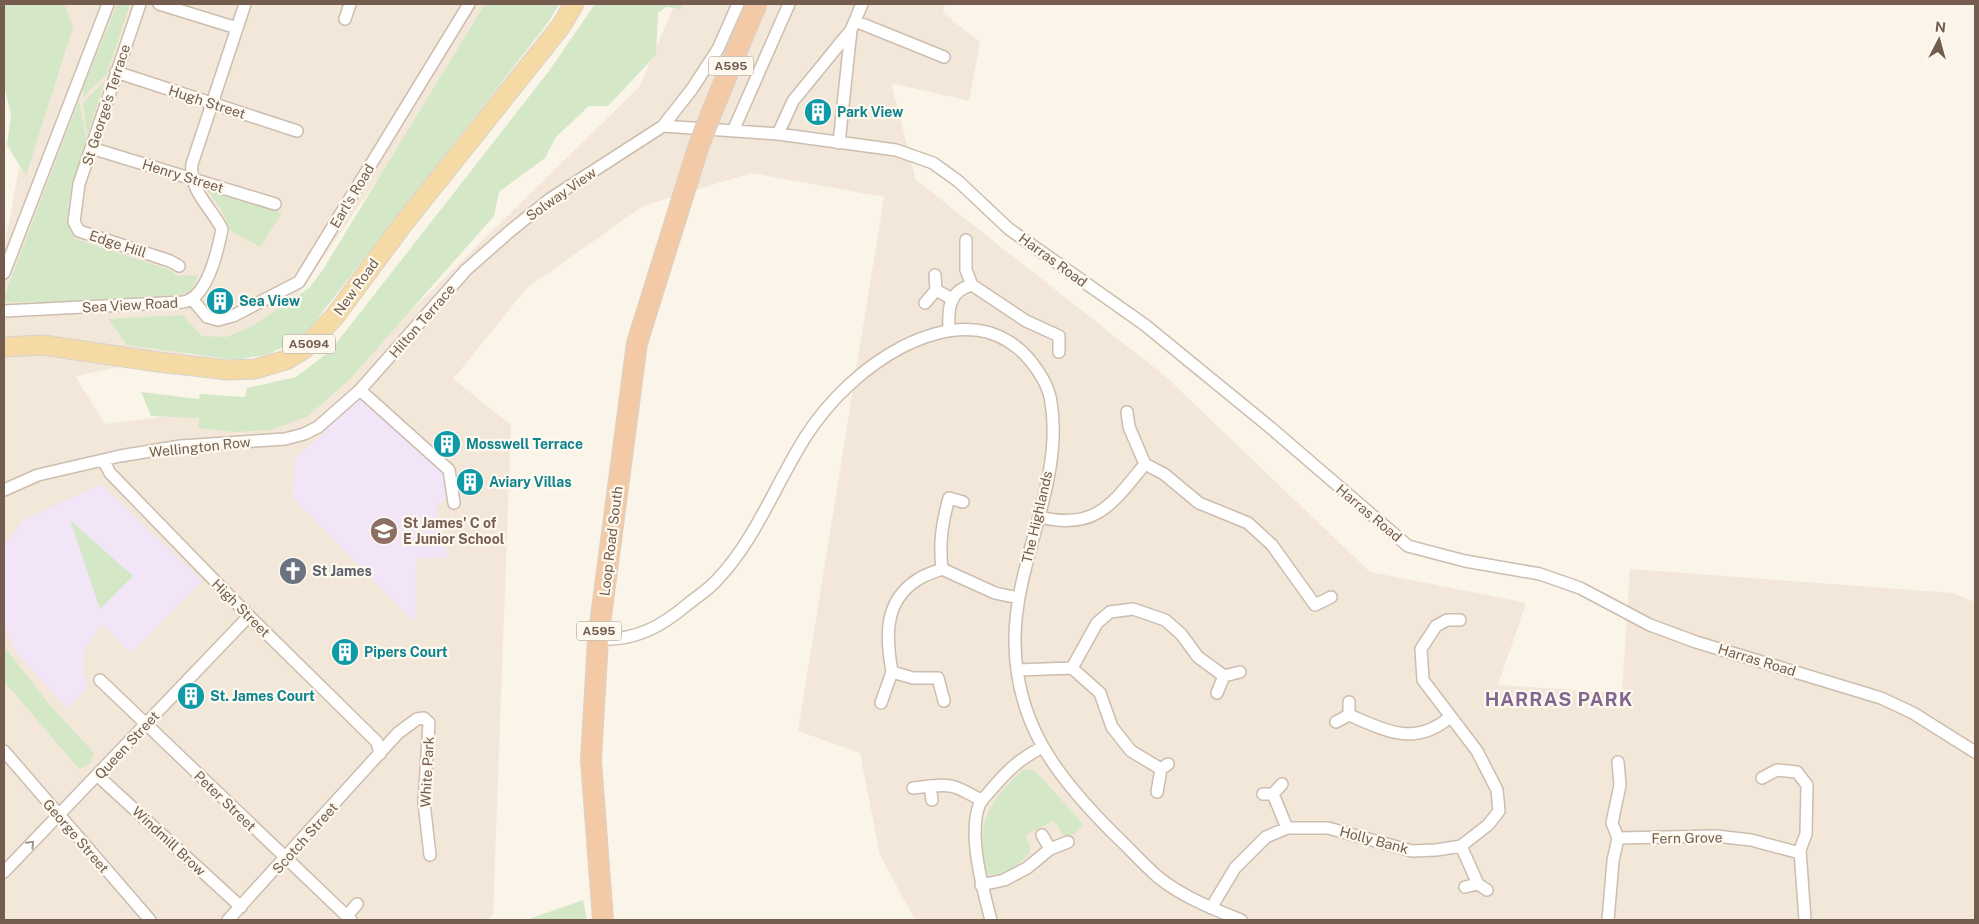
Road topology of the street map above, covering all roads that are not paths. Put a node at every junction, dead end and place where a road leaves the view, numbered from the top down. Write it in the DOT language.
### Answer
graph roads {
  1 [pos="108,4"];
  2 [pos="140,4"];
  3 [pos="159,4"];
  4 [pos="245,4"];
  5 [pos="350,4"];
  6 [pos="469,4"];
  7 [pos="574,4"];
  8 [pos="789,4"];
  9 [pos="862,4"];
  10 [pos="751,7"];
  11 [pos="345,19"];
  12 [pos="853,25"];
  13 [pos="730,26"];
  14 [pos="236,28"];
  15 [pos="944,57"];
  16 [pos="116,72"];
  17 [pos="212,104"];
  18 [pos="663,126"];
  19 [pos="297,131"];
  20 [pos="733,131"];
  21 [pos="778,134"];
  22 [pos="839,143"];
  23 [pos="91,148"];
  24 [pos="192,179"];
  25 [pos="275,204"];
  26 [pos="75,207"];
  27 [pos="966,240"];
  28 [pos="180,266"];
  29 [pos="466,270"];
  30 [pos="4,273"];
  31 [pos="935,275"];
  32 [pos="972,285"];
  33 [pos="936,290"];
  34 [pos="952,299"];
  35 [pos="193,300"];
  36 [pos="925,303"];
  37 [pos="4,311"];
  38 [pos="950,331"];
  39 [pos="4,347"];
  40 [pos="1059,352"];
  41 [pos="378,371"];
  42 [pos="360,390"];
  43 [pos="1127,412"];
  44 [pos="103,460"];
  45 [pos="1145,464"];
  46 [pos="4,490"];
  47 [pos="963,502"];
  48 [pos="454,503"];
  49 [pos="1040,517"];
  50 [pos="942,569"];
  51 [pos="1331,597"];
  52 [pos="1018,598"];
  53 [pos="249,616"];
  54 [pos="1460,620"];
  55 [pos="598,639"];
  56 [pos="944,668"];
  57 [pos="1072,668"];
  58 [pos="1018,670"];
  59 [pos="892,672"];
  60 [pos="1240,672"];
  61 [pos="1224,676"];
  62 [pos="938,678"];
  63 [pos="100,680"];
  64 [pos="1217,693"];
  65 [pos="944,701"];
  66 [pos="881,702"];
  67 [pos="1349,702"];
  68 [pos="1349,715"];
  69 [pos="1450,717"];
  70 [pos="1336,722"];
  71 [pos="145,725"];
  72 [pos="1042,747"];
  73 [pos="4,751"];
  74 [pos="1975,752"];
  75 [pos="380,754"];
  76 [pos="1619,762"];
  77 [pos="98,776"];
  78 [pos="1762,778"];
  79 [pos="1282,784"];
  80 [pos="930,786"];
  81 [pos="913,788"];
  82 [pos="1158,792"];
  83 [pos="932,800"];
  84 [pos="982,801"];
  85 [pos="58,816"];
  86 [pos="1288,828"];
  87 [pos="1042,835"];
  88 [pos="1618,838"];
  89 [pos="1068,842"];
  90 [pos="1461,846"];
  91 [pos="1050,849"];
  92 [pos="1800,853"];
  93 [pos="430,855"];
  94 [pos="286,859"];
  95 [pos="4,872"];
  96 [pos="981,885"];
  97 [pos="1465,887"];
  98 [pos="356,904"];
  99 [pos="241,907"];
  100 [pos="1211,908"];
  101 [pos="349,918"];
  102 [pos="150,920"];
  103 [pos="228,920"];
  104 [pos="603,920"];
  105 [pos="992,920"];
  106 [pos="1241,920"];
  107 [pos="1608,920"];
  108 [pos="1805,920"];
  1 -- 30 [label="street"];
  2 -- 16 [label="street, St George's Terrace"];
  3 -- 14 [label="street"];
  4 -- 14 [label="street"];
  5 -- 11 [label="street"];
  6 -- 35 [label="street, Earl's Road"];
  7 -- 39 [label="main road, New Road / A5094"];
  8 -- 20 [label="street"];
  9 -- 12 [label="street"];
  10 -- 13 [label="street, Solway View"];
  10 -- 13 [label="street"];
  10 -- 55 [label="highway, Loop Road South / A595, bridge"];
  12 -- 15 [label="street"];
  12 -- 21 [label="street"];
  12 -- 22 [label="street"];
  13 -- 18 [label="street, Solway View"];
  14 -- 17 [label="street"];
  16 -- 17 [label="street, Hugh Street"];
  16 -- 23 [label="street, St George's Terrace"];
  17 -- 19 [label="street, Hugh Street"];
  17 -- 24 [label="street"];
  18 -- 20 [label="street"];
  18 -- 29 [label="street, Solway View"];
  20 -- 21 [label="street"];
  21 -- 22 [label="street"];
  22 -- 74 [label="street, Harras Road"];
  23 -- 24 [label="street, Henry Street"];
  23 -- 26 [label="street, St George's Terrace"];
  24 -- 25 [label="street, Henry Street"];
  24 -- 35 [label="street, Sea View Road"];
  26 -- 28 [label="street, Edge Hill"];
  27 -- 32 [label="street"];
  29 -- 41 [label="street, Hilton Terrace"];
  31 -- 33 [label="street"];
  32 -- 34 [label="street"];
  32 -- 40 [label="street"];
  33 -- 34 [label="street"];
  33 -- 36 [label="street"];
  34 -- 38 [label="street"];
  35 -- 37 [label="street, Sea View Road"];
  38 -- 49 [label="street, The Highlands"];
  38 -- 55 [label="street, The Highlands"];
  41 -- 42 [label="street, Wellington Row"];
  42 -- 44 [label="street, Wellington Row"];
  42 -- 48 [label="street"];
  43 -- 45 [label="street"];
  44 -- 46 [label="street, Wellington Row"];
  44 -- 53 [label="street, High Street"];
  45 -- 49 [label="street"];
  45 -- 51 [label="street"];
  47 -- 50 [label="street"];
  49 -- 52 [label="street, The Highlands"];
  50 -- 52 [label="street"];
  50 -- 59 [label="street"];
  52 -- 58 [label="street, The Highlands"];
  53 -- 71 [label="street, Queen Street"];
  53 -- 75 [label="street, High Street"];
  54 -- 69 [label="street"];
  55 -- 104 [label="highway, Loop Road South / A595"];
  56 -- 62 [label="street"];
  57 -- 58 [label="street"];
  57 -- 61 [label="street"];
  57 -- 82 [label="street"];
  58 -- 72 [label="street, The Highlands"];
  59 -- 62 [label="street"];
  59 -- 66 [label="street"];
  60 -- 61 [label="street"];
  61 -- 64 [label="street"];
  62 -- 65 [label="street"];
  63 -- 71 [label="street, Peter Street"];
  67 -- 68 [label="street"];
  68 -- 69 [label="street"];
  68 -- 70 [label="street"];
  69 -- 90 [label="street"];
  71 -- 77 [label="street, Queen Street"];
  71 -- 94 [label="street, Peter Street"];
  72 -- 84 [label="street"];
  72 -- 100 [label="street, The Highlands"];
  73 -- 85 [label="street, George Street"];
  75 -- 93 [label="street, White Park"];
  75 -- 94 [label="street, Scotch Street"];
  76 -- 88 [label="street"];
  77 -- 85 [label="street, Queen Street"];
  77 -- 99 [label="street, Windmill Brow"];
  78 -- 92 [label="street"];
  79 -- 86 [label="street"];
  80 -- 81 [label="street"];
  80 -- 83 [label="street"];
  80 -- 84 [label="street"];
  84 -- 96 [label="street"];
  95 -- 85 [label="street, Queen Street, one-way"];
  85 -- 102 [label="street, George Street"];
  86 -- 90 [label="street, Holly Bank"];
  86 -- 100 [label="street, Holly Bank"];
  87 -- 91 [label="street"];
  88 -- 92 [label="street, Fern Grove"];
  88 -- 107 [label="street"];
  89 -- 91 [label="street"];
  90 -- 97 [label="street"];
  91 -- 96 [label="street"];
  92 -- 108 [label="street"];
  94 -- 99 [label="street, Scotch Street"];
  94 -- 101 [label="street, Peter Street"];
  96 -- 105 [label="street"];
  98 -- 101 [label="street"];
  99 -- 103 [label="street, Scotch Street"];
  100 -- 106 [label="street, The Highlands"];
}
